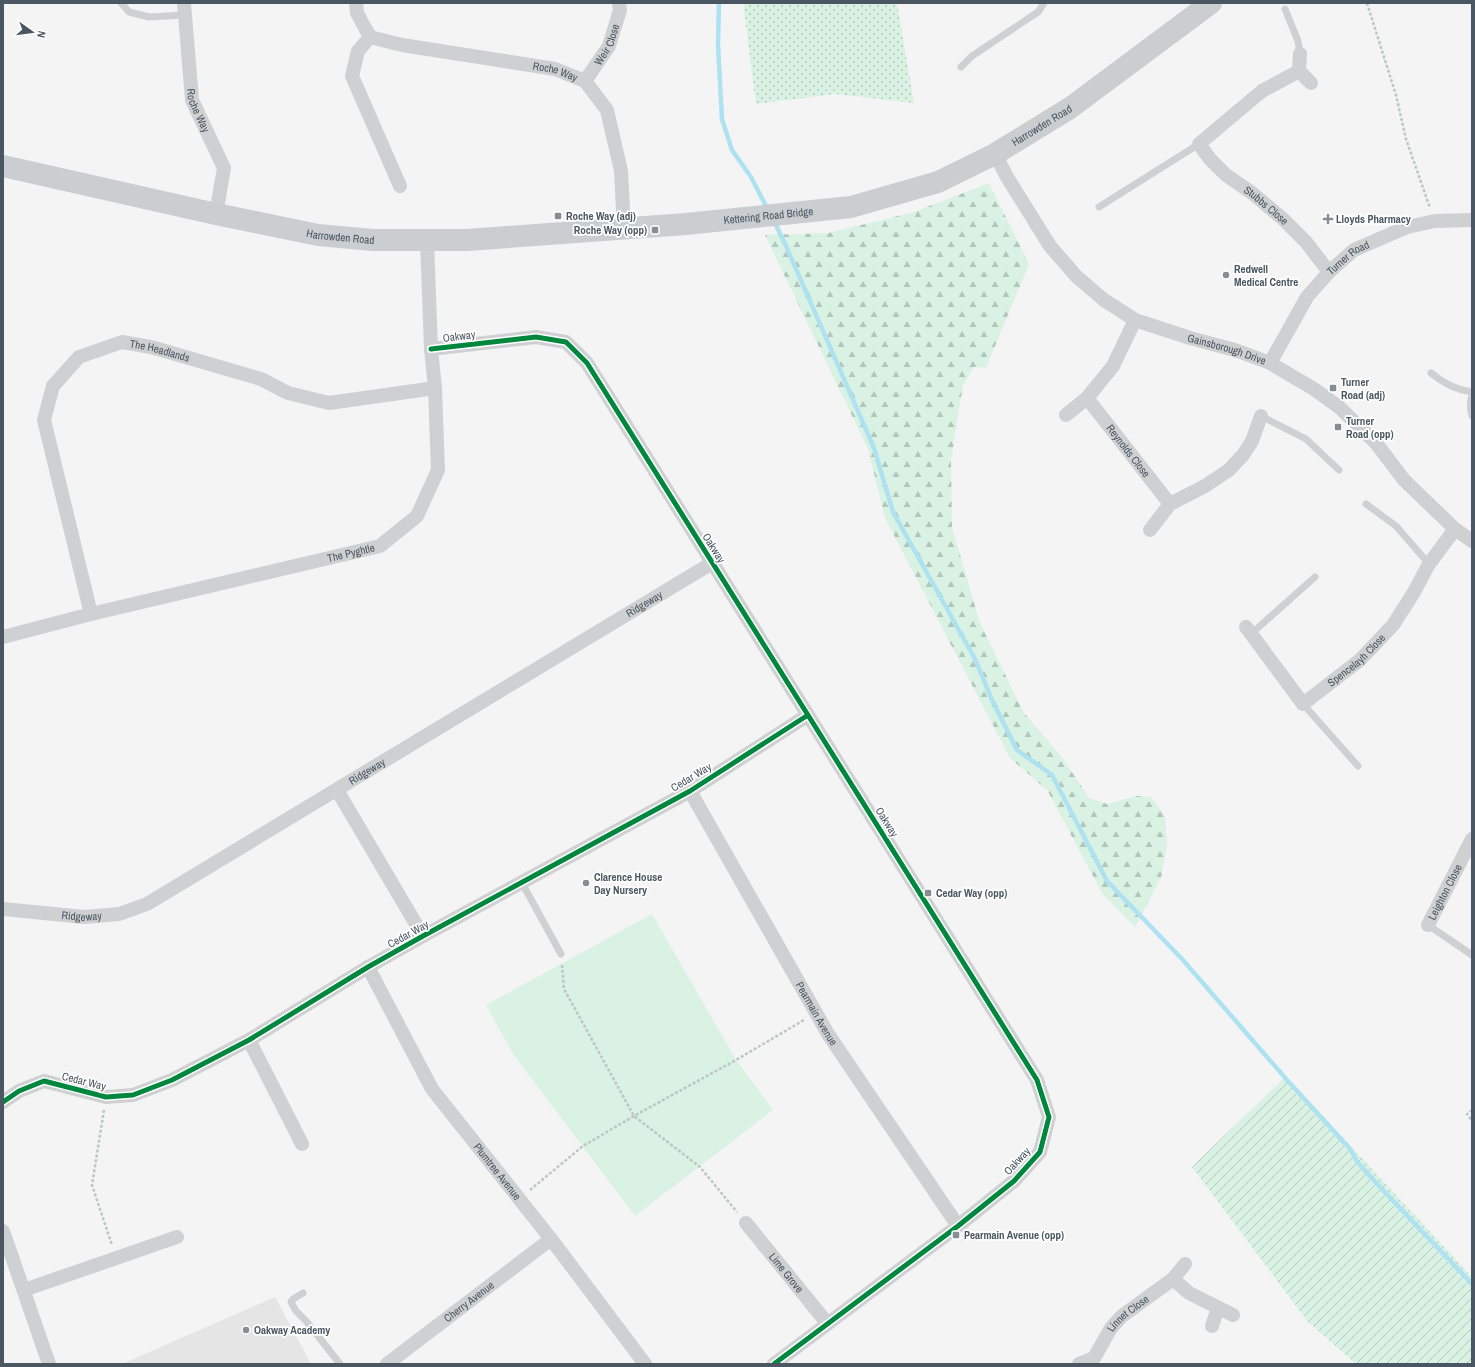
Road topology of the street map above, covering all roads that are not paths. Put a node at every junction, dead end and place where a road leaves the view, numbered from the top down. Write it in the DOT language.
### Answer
graph roads {
  1 [pos="121,3"];
  2 [pos="356,3"];
  3 [pos="620,3"];
  4 [pos="1044,3"];
  5 [pos="1211,3"];
  6 [pos="185,9"];
  7 [pos="1285,10"];
  8 [pos="370,37"];
  9 [pos="1300,54"];
  10 [pos="961,67"];
  11 [pos="1299,71"];
  12 [pos="585,82"];
  13 [pos="1311,83"];
  14 [pos="1199,144"];
  15 [pos="995,154"];
  16 [pos="3,166"];
  17 [pos="400,186"];
  18 [pos="851,207"];
  19 [pos="1099,207"];
  20 [pos="216,214"];
  21 [pos="1472,220"];
  22 [pos="686,224"];
  23 [pos="624,229"];
  24 [pos="427,241"];
  25 [pos="1329,272"];
  26 [pos="1135,320"];
  27 [pos="431,349"];
  28 [pos="1270,363"];
  29 [pos="1431,373"];
  30 [pos="435,388"];
  31 [pos="1472,392"];
  32 [pos="1472,396"];
  33 [pos="1087,398"];
  34 [pos="1066,415"];
  35 [pos="1261,416"];
  36 [pos="1472,416"];
  37 [pos="1339,470"];
  38 [pos="1170,504"];
  39 [pos="1366,504"];
  40 [pos="1455,529"];
  41 [pos="1150,530"];
  42 [pos="1472,541"];
  43 [pos="712,564"];
  44 [pos="1429,564"];
  45 [pos="1315,577"];
  46 [pos="91,614"];
  47 [pos="1249,630"];
  48 [pos="3,637"];
  49 [pos="1303,704"];
  50 [pos="808,715"];
  51 [pos="1358,766"];
  52 [pos="337,790"];
  53 [pos="690,791"];
  54 [pos="1472,839"];
  55 [pos="522,883"];
  56 [pos="3,909"];
  57 [pos="1428,925"];
  58 [pos="423,936"];
  59 [pos="562,954"];
  60 [pos="1472,955"];
  61 [pos="368,967"];
  62 [pos="249,1040"];
  63 [pos="3,1102"];
  64 [pos="302,1144"];
  65 [pos="746,1223"];
  66 [pos="958,1226"];
  67 [pos="3,1231"];
  68 [pos="177,1237"];
  69 [pos="551,1238"];
  70 [pos="1185,1264"];
  71 [pos="1173,1279"];
  72 [pos="24,1290"];
  73 [pos="303,1293"];
  74 [pos="1218,1308"];
  75 [pos="1233,1315"];
  76 [pos="827,1323"];
  77 [pos="1212,1326"];
  78 [pos="1097,1361"];
  79 [pos="49,1364"];
  80 [pos="340,1364"];
  81 [pos="387,1364"];
  82 [pos="645,1364"];
  83 [pos="774,1364"];
  84 [pos="1078,1364"];
  1 -- 6 [label="lane"];
  2 -- 8 [label="street"];
  3 -- 12 [label="street, Weir Close"];
  4 -- 10 [label="lane"];
  5 -- 15 [label="main road, Harrowden Road"];
  6 -- 20 [label="street, Roche Way"];
  7 -- 9 [label="lane"];
  8 -- 12 [label="street, Roche Way"];
  8 -- 17 [label="street"];
  9 -- 11 [label="street"];
  11 -- 13 [label="street"];
  11 -- 14 [label="street"];
  12 -- 23 [label="street, Roche Way"];
  14 -- 19 [label="lane"];
  14 -- 25 [label="street, Stubbs Close"];
  15 -- 18 [label="main road, Harrowden Road"];
  15 -- 26 [label="street, Gainsborough Drive"];
  16 -- 20 [label="main road, Harrowden Road"];
  18 -- 22 [label="main road, Kettering Road Bridge"];
  20 -- 24 [label="main road, Harrowden Road"];
  21 -- 25 [label="street, Turner Road"];
  22 -- 23 [label="main road, Harrowden Road"];
  23 -- 24 [label="main road, Harrowden Road"];
  24 -- 27 [label="street, The Pyghtle"];
  25 -- 28 [label="street, Turner Road"];
  26 -- 28 [label="street, Gainsborough Drive"];
  26 -- 33 [label="street"];
  27 -- 30 [label="street, The Pyghtle"];
  27 -- 43 [label="street, Oakway"];
  28 -- 40 [label="street, Gainsborough Drive"];
  29 -- 31 [label="lane"];
  30 -- 46 [label="street, The Pyghtle"];
  30 -- 46 [label="street, The Headlands"];
  32 -- 36 [label="lane"];
  33 -- 34 [label="street"];
  33 -- 38 [label="street, Reynolds Close"];
  35 -- 37 [label="lane"];
  35 -- 38 [label="street"];
  38 -- 41 [label="street"];
  39 -- 44 [label="lane"];
  40 -- 42 [label="street, Gainsborough Drive"];
  40 -- 44 [label="street, Spencelayh Close"];
  43 -- 50 [label="street, Oakway"];
  43 -- 52 [label="street, Ridgeway"];
  44 -- 49 [label="street, Spencelayh Close"];
  45 -- 47 [label="lane"];
  46 -- 48 [label="street, The Pyghtle"];
  47 -- 49 [label="street"];
  49 -- 51 [label="lane"];
  50 -- 53 [label="street, Cedar Way"];
  50 -- 66 [label="street, Oakway"];
  52 -- 56 [label="street, Ridgeway"];
  52 -- 58 [label="street"];
  53 -- 55 [label="street, Cedar Way"];
  53 -- 66 [label="street, Pearmain Avenue"];
  54 -- 57 [label="street, Leighton Close"];
  55 -- 58 [label="street, Cedar Way"];
  55 -- 59 [label="lane"];
  57 -- 60 [label="lane"];
  58 -- 61 [label="street, Cedar Way"];
  61 -- 62 [label="street, Cedar Way"];
  61 -- 69 [label="street, Plumtree Avenue"];
  62 -- 63 [label="street, Cedar Way"];
  62 -- 64 [label="street"];
  65 -- 76 [label="street, Lime Grove"];
  66 -- 76 [label="street, Oakway"];
  67 -- 72 [label="street"];
  68 -- 72 [label="street"];
  69 -- 81 [label="street, Cherry Avenue"];
  69 -- 82 [label="street, Plumtree Avenue"];
  70 -- 71 [label="street, Linnet Close"];
  71 -- 74 [label="street"];
  71 -- 78 [label="street, Linnet Close"];
  72 -- 79 [label="street"];
  73 -- 80 [label="lane"];
  74 -- 75 [label="street"];
  74 -- 77 [label="street"];
  76 -- 83 [label="street, Oakway"];
  78 -- 84 [label="street, Linnet Close"];
}
